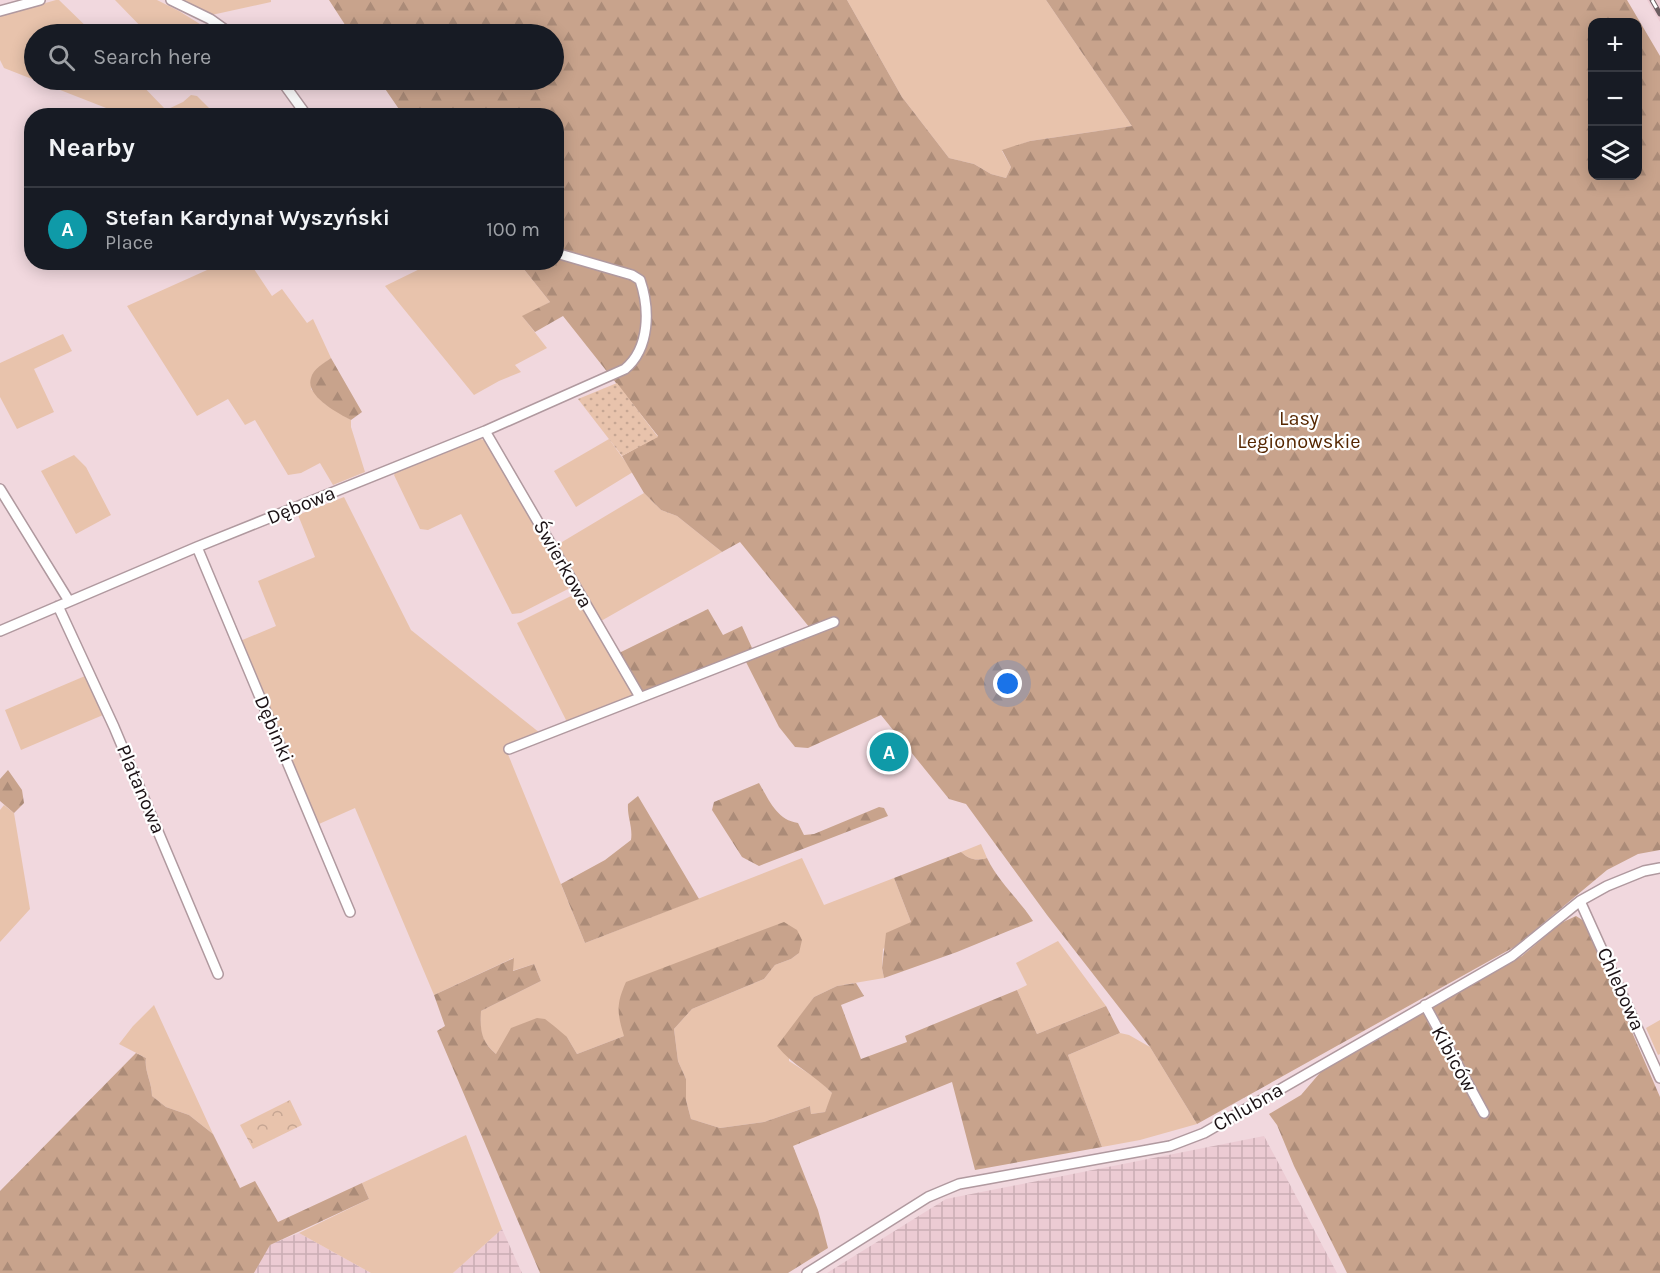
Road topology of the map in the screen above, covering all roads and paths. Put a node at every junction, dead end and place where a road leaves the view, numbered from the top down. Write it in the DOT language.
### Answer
graph roads {
  1 [pos="40,0"];
  2 [pos="171,0"];
  3 [pos="0,11"];
  4 [pos="216,24"];
  5 [pos="288,90"];
  6 [pos="301,108"];
  7 [pos="564,256"];
  8 [pos="485,431"];
  9 [pos="0,489"];
  10 [pos="197,547"];
  11 [pos="69,602"];
  12 [pos="58,606"];
  13 [pos="834,622"];
  14 [pos="0,631"];
  15 [pos="640,697"];
  16 [pos="509,749"];
  17 [pos="1660,868"];
  18 [pos="1580,901"];
  19 [pos="350,912"];
  20 [pos="218,974"];
  21 [pos="1425,1005"];
  22 [pos="1660,1078"];
  23 [pos="1484,1113"];
  24 [pos="807,1273"];
  1 -- 3 [label="street"];
  2 -- 4 [label="street"];
  5 -- 6 [label="street"];
  7 -- 8 [label="street, Dębowa"];
  8 -- 10 [label="street, Dębowa"];
  8 -- 15 [label="street, Świerkowa"];
  9 -- 11 [label="street"];
  10 -- 11 [label="street, Dębowa"];
  10 -- 19 [label="street, Dębinki"];
  11 -- 12 [label="street, Dębowa"];
  12 -- 14 [label="street, Dębowa"];
  12 -- 20 [label="street, Platanowa"];
  13 -- 15 [label="street"];
  15 -- 16 [label="street"];
  17 -- 18 [label="street, Chlubna"];
  18 -- 21 [label="street, Chlubna"];
  18 -- 22 [label="street, Chlebowa"];
  21 -- 23 [label="street, Kibiców"];
  21 -- 24 [label="street, Chlubna"];
}
